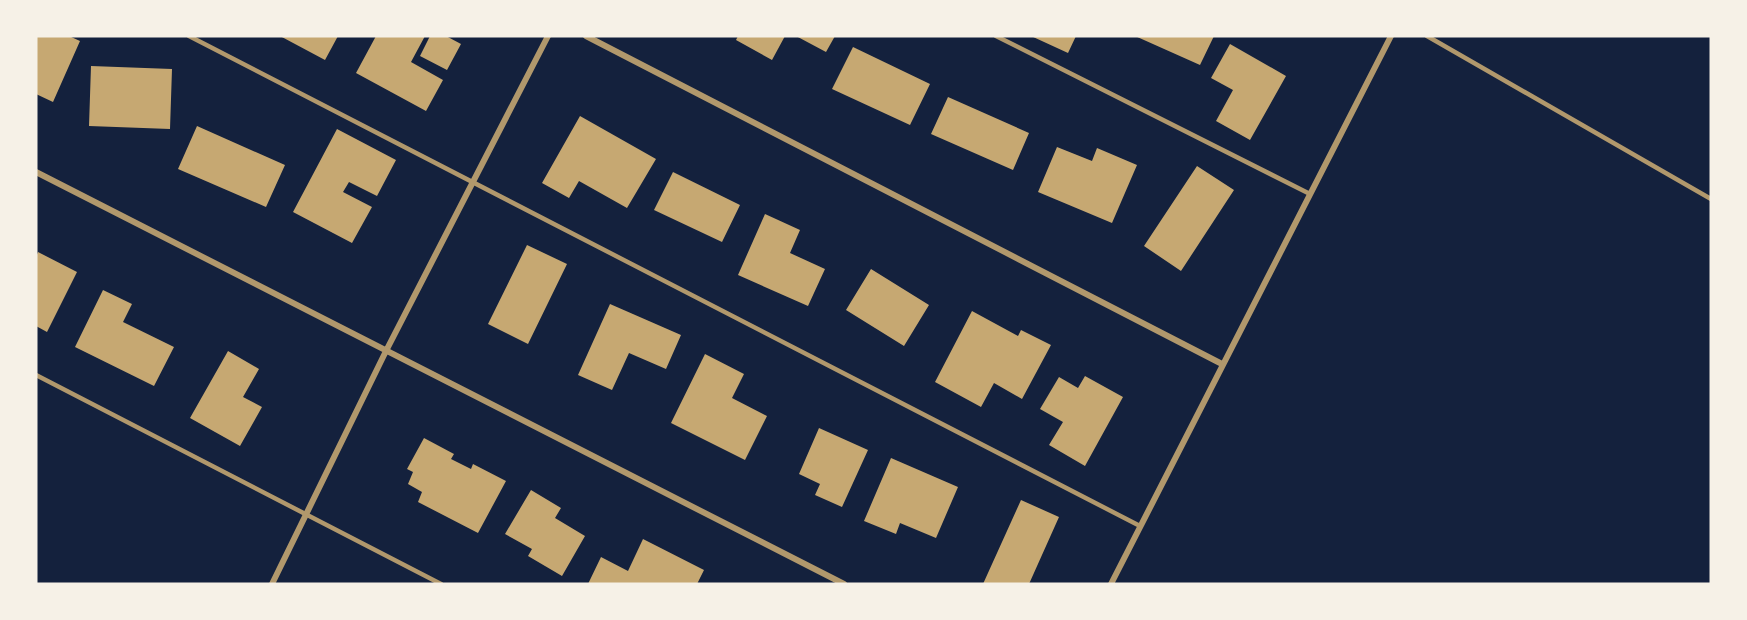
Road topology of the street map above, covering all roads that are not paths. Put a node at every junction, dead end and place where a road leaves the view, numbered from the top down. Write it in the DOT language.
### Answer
graph roads {
  1 [pos="189,36"];
  2 [pos="548,36"];
  3 [pos="586,36"];
  4 [pos="996,36"];
  5 [pos="1391,36"];
  6 [pos="1426,36"];
  7 [pos="36,172"];
  8 [pos="473,182"];
  9 [pos="1310,194"];
  10 [pos="1711,199"];
  11 [pos="386,351"];
  12 [pos="1221,364"];
  13 [pos="36,375"];
  14 [pos="304,514"];
  15 [pos="1140,526"];
  16 [pos="272,584"];
  17 [pos="441,584"];
  18 [pos="844,584"];
  19 [pos="1111,584"];
  1 -- 8 [label="lane"];
  2 -- 8 [label="street"];
  3 -- 12 [label="street"];
  4 -- 9 [label="lane"];
  5 -- 9 [label="street"];
  6 -- 10 [label="lane"];
  7 -- 11 [label="street"];
  8 -- 11 [label="street"];
  8 -- 15 [label="lane"];
  9 -- 12 [label="street"];
  11 -- 14 [label="street"];
  11 -- 18 [label="street"];
  12 -- 15 [label="street"];
  13 -- 14 [label="lane"];
  14 -- 16 [label="street"];
  14 -- 17 [label="lane"];
  15 -- 19 [label="street"];
}
